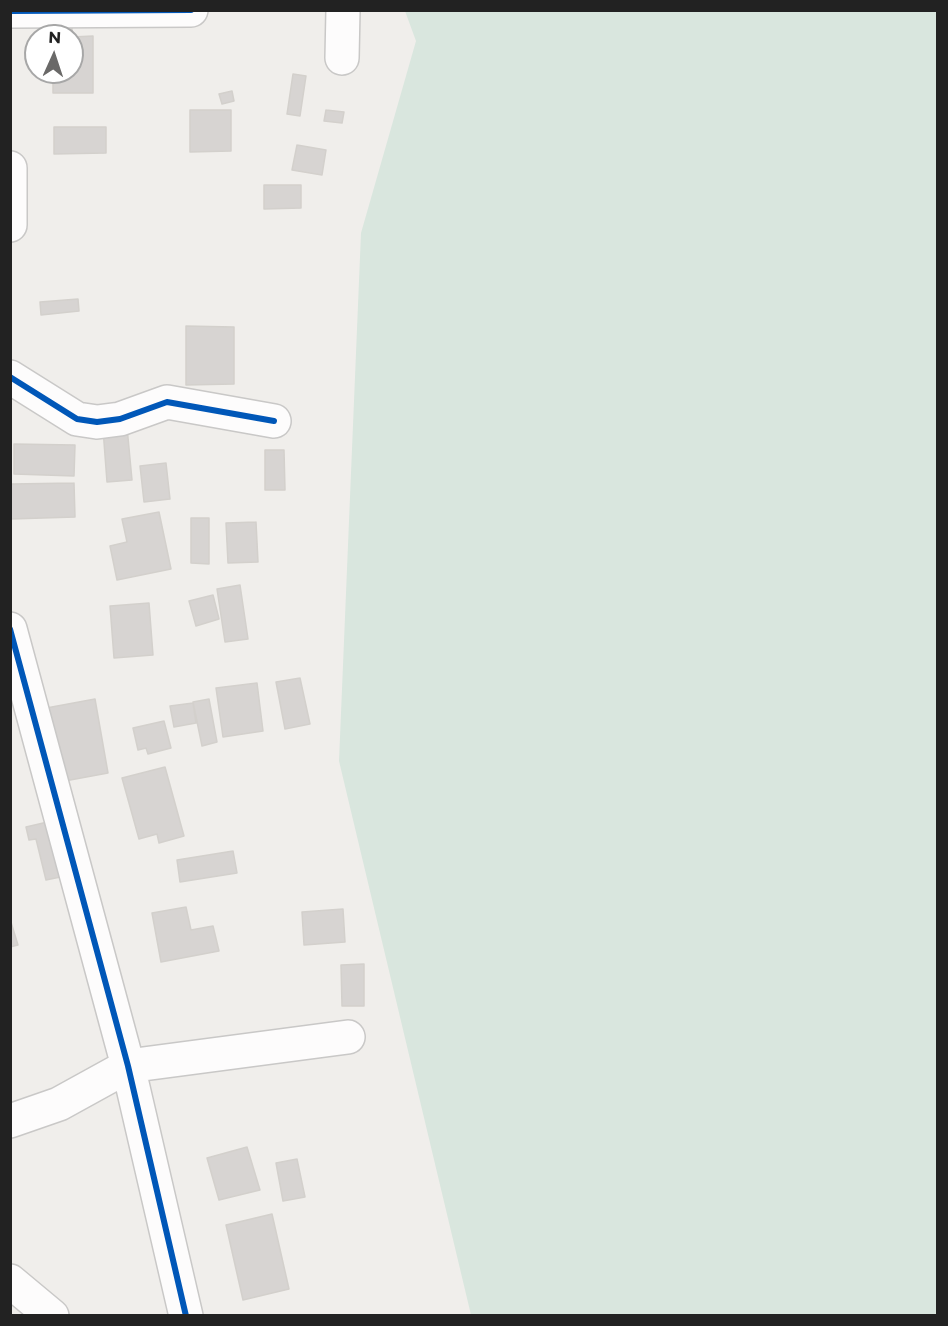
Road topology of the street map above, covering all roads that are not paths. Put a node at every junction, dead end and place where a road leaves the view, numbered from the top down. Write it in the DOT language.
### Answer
graph roads {
  1 [pos="10,10"];
  2 [pos="191,10"];
  3 [pos="343,10"];
  4 [pos="342,58"];
  5 [pos="10,168"];
  6 [pos="10,225"];
  7 [pos="10,377"];
  8 [pos="274,421"];
  9 [pos="10,629"];
  10 [pos="348,1037"];
  11 [pos="128,1066"];
  12 [pos="10,1121"];
  13 [pos="10,1281"];
  14 [pos="52,1316"];
  15 [pos="186,1316"];
  1 -- 2 [label="street"];
  3 -- 4 [label="street"];
  5 -- 6 [label="street"];
  7 -- 8 [label="street"];
  9 -- 11 [label="street"];
  10 -- 11 [label="street"];
  11 -- 12 [label="street"];
  11 -- 15 [label="street"];
  13 -- 14 [label="street"];
}
